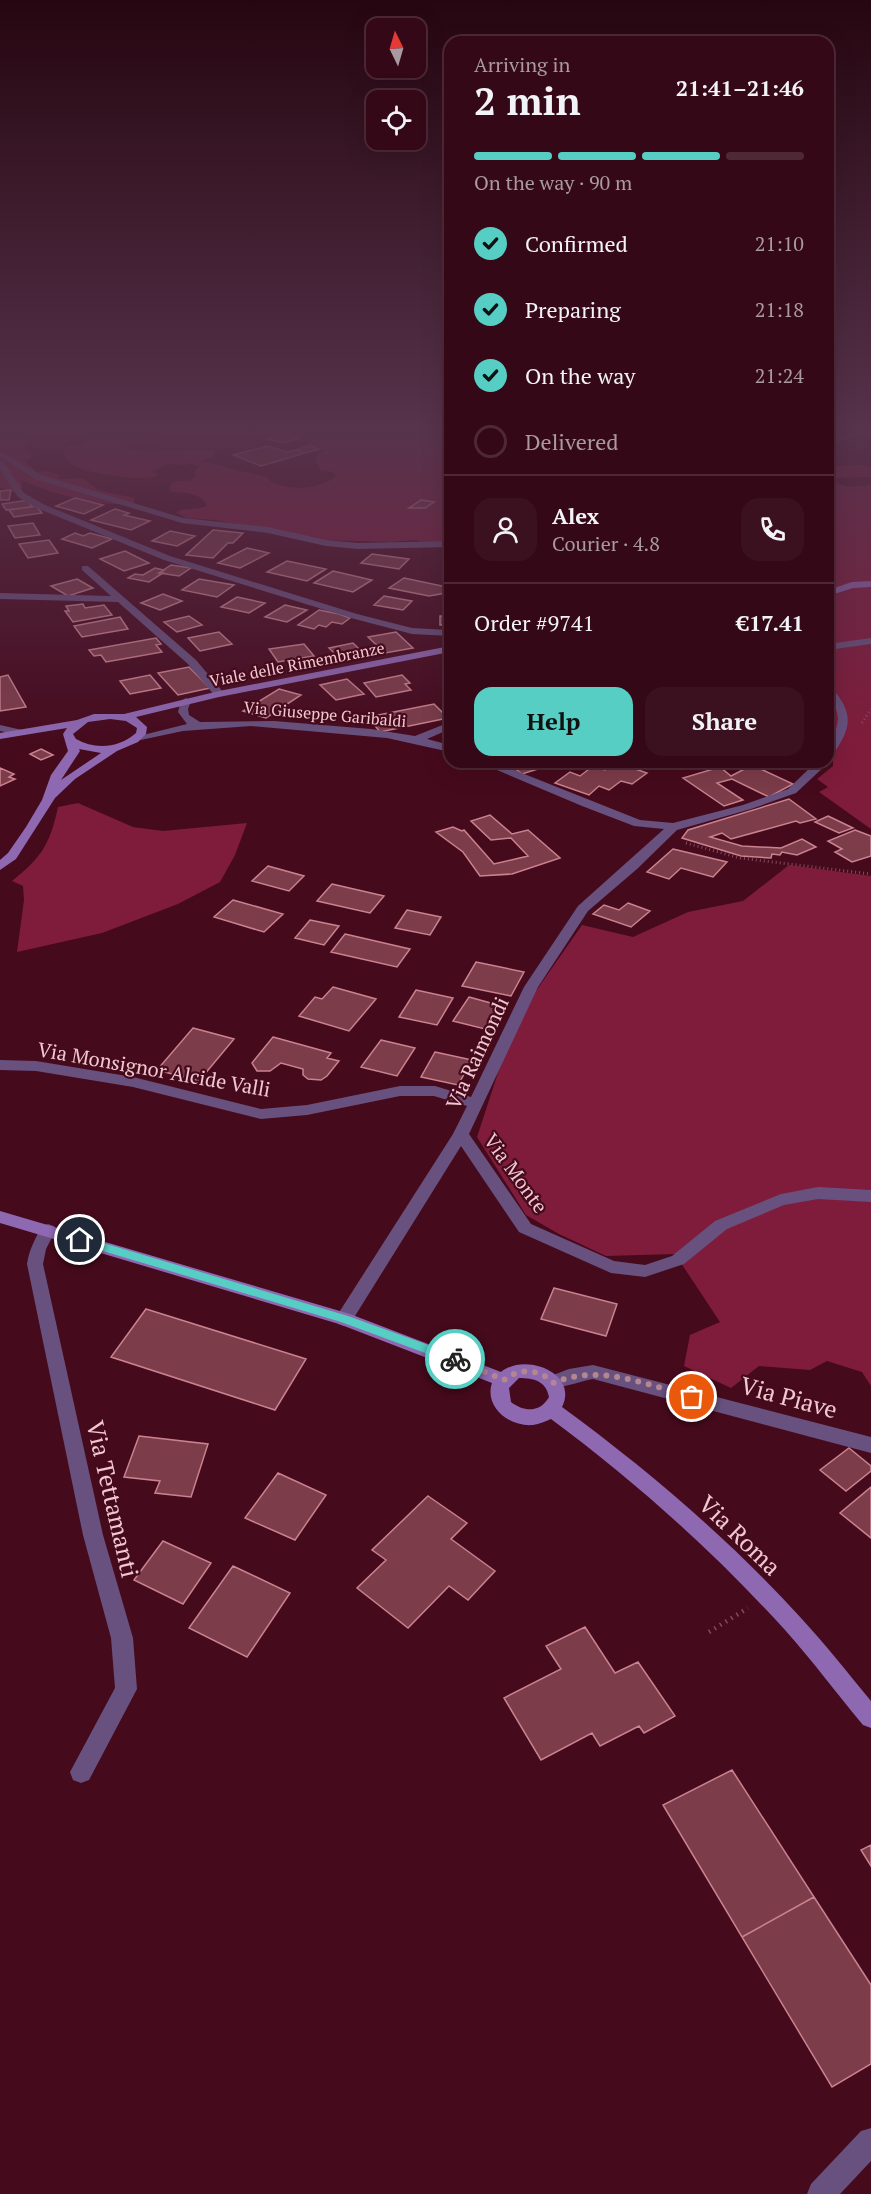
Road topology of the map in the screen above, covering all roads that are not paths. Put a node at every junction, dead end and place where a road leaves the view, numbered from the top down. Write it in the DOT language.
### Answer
graph roads {
  1 [pos="114,536"];
  2 [pos="296,536"];
  3 [pos="444,544"];
  4 [pos="85,568"];
  5 [pos="871,584"];
  6 [pos="834,591"];
  7 [pos="0,597"];
  8 [pos="122,599"];
  9 [pos="444,633"];
  10 [pos="871,641"];
  11 [pos="834,646"];
  12 [pos="444,650"];
  13 [pos="219,694"];
  14 [pos="834,697"];
  15 [pos="186,701"];
  16 [pos="151,712"];
  17 [pos="123,717"];
  18 [pos="81,722"];
  19 [pos="140,724"];
  20 [pos="196,724"];
  21 [pos="0,728"];
  22 [pos="176,728"];
  23 [pos="444,728"];
  24 [pos="18,732"];
  25 [pos="0,736"];
  26 [pos="418,739"];
  27 [pos="135,740"];
  28 [pos="71,741"];
  29 [pos="834,744"];
  30 [pos="119,747"];
  31 [pos="444,747"];
  32 [pos="499,768"];
  33 [pos="817,768"];
  34 [pos="48,800"];
  35 [pos="668,832"];
  36 [pos="0,866"];
  37 [pos="0,1065"];
  38 [pos="477,1104"];
  39 [pos="461,1134"];
  40 [pos="871,1196"];
  41 [pos="0,1216"];
  42 [pos="48,1230"];
  43 [pos="344,1319"];
  44 [pos="504,1380"];
  45 [pos="554,1383"];
  46 [pos="552,1409"];
  47 [pos="871,1445"];
  48 [pos="871,1719"];
  49 [pos="81,1772"];
  50 [pos="871,2141"];
  51 [pos="821,2194"];
  1 -- 9 [label="street"];
  2 -- 3 [label="street"];
  4 -- 8 [label="street"];
  5 -- 6 [label="main road"];
  7 -- 8 [label="street"];
  8 -- 13 [label="street"];
  10 -- 11 [label="street"];
  12 -- 13 [label="main road, Viale delle Rimembranze"];
  13 -- 15 [label="main road, Viale delle Rimembranze"];
  14 -- 29 [label="street"];
  15 -- 16 [label="main road, Viale delle Rimembranze"];
  15 -- 20 [label="street"];
  16 -- 17 [label="main road, Viale delle Rimembranze"];
  16 -- 19 [label="main road, Viale delle Rimembranze"];
  17 -- 18 [label="main road, Viale delle Rimembranze"];
  17 -- 19 [label="main road"];
  18 -- 24 [label="main road, Viale delle Rimembranze"];
  18 -- 28 [label="main road"];
  19 -- 22 [label="street, Via Giuseppe Garibaldi"];
  19 -- 27 [label="main road"];
  20 -- 22 [label="street, Via Giuseppe Garibaldi"];
  20 -- 26 [label="street, Via Giuseppe Garibaldi"];
  21 -- 24 [label="street"];
  22 -- 27 [label="street, Via Giuseppe Garibaldi"];
  23 -- 26 [label="street"];
  24 -- 25 [label="main road, Viale delle Rimembranze"];
  26 -- 31 [label="street, Via Giuseppe Garibaldi"];
  27 -- 30 [label="main road"];
  28 -- 30 [label="main road"];
  28 -- 34 [label="main road"];
  30 -- 34 [label="main road"];
  32 -- 35 [label="street"];
  33 -- 35 [label="street"];
  34 -- 36 [label="main road"];
  35 -- 38 [label="street, Via Raimondi"];
  37 -- 38 [label="street, Via Monsignor Alcide Valli"];
  38 -- 39 [label="street, Via Raimondi"];
  39 -- 40 [label="street, Via Monte"];
  39 -- 43 [label="street, Via Raimondi"];
  41 -- 42 [label="main road"];
  42 -- 43 [label="main road"];
  42 -- 49 [label="street, Via Tettamanti"];
  43 -- 44 [label="main road"];
  44 -- 45 [label="main road"];
  44 -- 46 [label="main road"];
  45 -- 46 [label="main road"];
  45 -- 47 [label="street, Via Piave"];
  46 -- 48 [label="main road, Via Roma"];
  50 -- 51 [label="street"];
}
